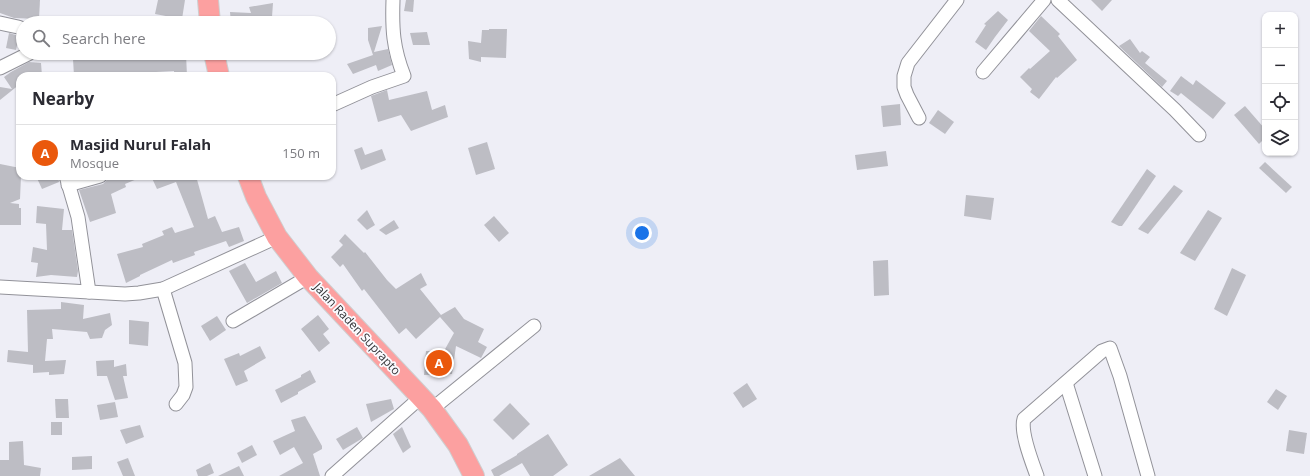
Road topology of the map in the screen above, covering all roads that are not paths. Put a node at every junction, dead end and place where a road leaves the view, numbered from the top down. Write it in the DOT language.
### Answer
graph roads {
  1 [pos="208,0"];
  2 [pos="393,0"];
  3 [pos="957,0"];
  4 [pos="1044,0"];
  5 [pos="1058,0"];
  6 [pos="209,16"];
  7 [pos="0,23"];
  8 [pos="16,27"];
  9 [pos="16,60"];
  10 [pos="216,60"];
  11 [pos="0,68"];
  12 [pos="218,72"];
  13 [pos="984,72"];
  14 [pos="336,103"];
  15 [pos="919,118"];
  16 [pos="1199,134"];
  17 [pos="67,180"];
  18 [pos="250,180"];
  19 [pos="277,237"];
  20 [pos="308,277"];
  21 [pos="0,287"];
  22 [pos="163,289"];
  23 [pos="89,292"];
  24 [pos="233,321"];
  25 [pos="534,326"];
  26 [pos="1066,383"];
  27 [pos="427,403"];
  28 [pos="176,404"];
  29 [pos="332,476"];
  30 [pos="474,476"];
  31 [pos="1036,476"];
  32 [pos="1095,476"];
  33 [pos="1148,476"];
  1 -- 6 [label="highway"];
  2 -- 14 [label="street"];
  3 -- 15 [label="street"];
  4 -- 13 [label="street"];
  5 -- 16 [label="street"];
  7 -- 8 [label="street"];
  9 -- 11 [label="street"];
  10 -- 12 [label="highway"];
  17 -- 23 [label="street"];
  18 -- 19 [label="highway, Jalan Raden Suprapto"];
  19 -- 20 [label="highway, Jalan Raden Suprapto"];
  19 -- 22 [label="street"];
  20 -- 24 [label="street"];
  20 -- 27 [label="highway, Jalan Raden Suprapto"];
  21 -- 23 [label="street"];
  22 -- 23 [label="street"];
  22 -- 28 [label="street"];
  25 -- 27 [label="street"];
  26 -- 31 [label="street"];
  26 -- 32 [label="street"];
  26 -- 33 [label="street"];
  27 -- 29 [label="street"];
  27 -- 30 [label="highway, Jalan Raden Suprapto"];
}
